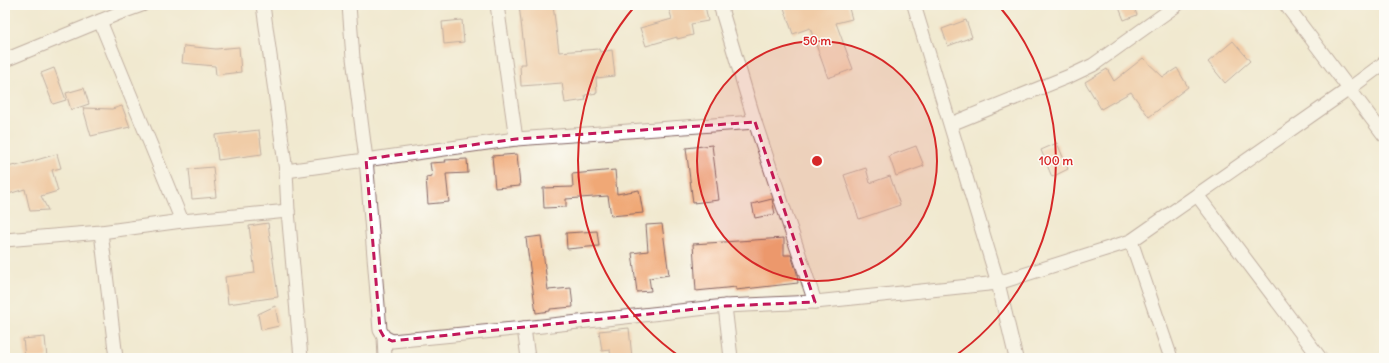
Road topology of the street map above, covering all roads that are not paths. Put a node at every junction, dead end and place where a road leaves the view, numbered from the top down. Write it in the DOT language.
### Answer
graph roads {
  1 [pos="142,5"];
  2 [pos="263,5"];
  3 [pos="349,5"];
  4 [pos="497,5"];
  5 [pos="720,5"];
  6 [pos="914,5"];
  7 [pos="1177,5"];
  8 [pos="1286,5"];
  9 [pos="116,9"];
  10 [pos="100,21"];
  11 [pos="5,60"];
  12 [pos="1384,63"];
  13 [pos="1349,89"];
  14 [pos="754,122"];
  15 [pos="951,124"];
  16 [pos="1384,135"];
  17 [pos="516,139"];
  18 [pos="366,159"];
  19 [pos="286,171"];
  20 [pos="1197,195"];
  21 [pos="288,211"];
  22 [pos="182,221"];
  23 [pos="101,232"];
  24 [pos="5,240"];
  25 [pos="1130,241"];
  26 [pos="998,283"];
  27 [pos="815,302"];
  28 [pos="725,306"];
  29 [pos="524,328"];
  30 [pos="384,337"];
  31 [pos="116,358"];
  32 [pos="301,358"];
  33 [pos="385,358"];
  34 [pos="528,358"];
  35 [pos="731,358"];
  36 [pos="1016,358"];
  37 [pos="1171,358"];
  38 [pos="1320,358"];
  1 -- 9 [label="street"];
  2 -- 19 [label="street"];
  3 -- 18 [label="street"];
  4 -- 17 [label="street"];
  5 -- 14 [label="street"];
  6 -- 15 [label="street"];
  7 -- 15 [label="street"];
  8 -- 13 [label="street"];
  9 -- 10 [label="street"];
  10 -- 11 [label="street"];
  10 -- 22 [label="street"];
  12 -- 13 [label="street"];
  13 -- 16 [label="street"];
  13 -- 20 [label="street"];
  14 -- 17 [label="street"];
  14 -- 27 [label="street"];
  15 -- 26 [label="street"];
  17 -- 18 [label="street"];
  18 -- 19 [label="street"];
  18 -- 30 [label="street"];
  19 -- 21 [label="street"];
  20 -- 25 [label="street"];
  20 -- 38 [label="street"];
  21 -- 22 [label="street"];
  21 -- 32 [label="street"];
  22 -- 23 [label="street"];
  23 -- 24 [label="street"];
  23 -- 31 [label="street"];
  25 -- 26 [label="street"];
  25 -- 37 [label="street"];
  26 -- 27 [label="street"];
  26 -- 36 [label="street"];
  27 -- 28 [label="street"];
  28 -- 29 [label="street"];
  28 -- 35 [label="street"];
  29 -- 30 [label="street"];
  29 -- 34 [label="street"];
  30 -- 33 [label="street"];
}
